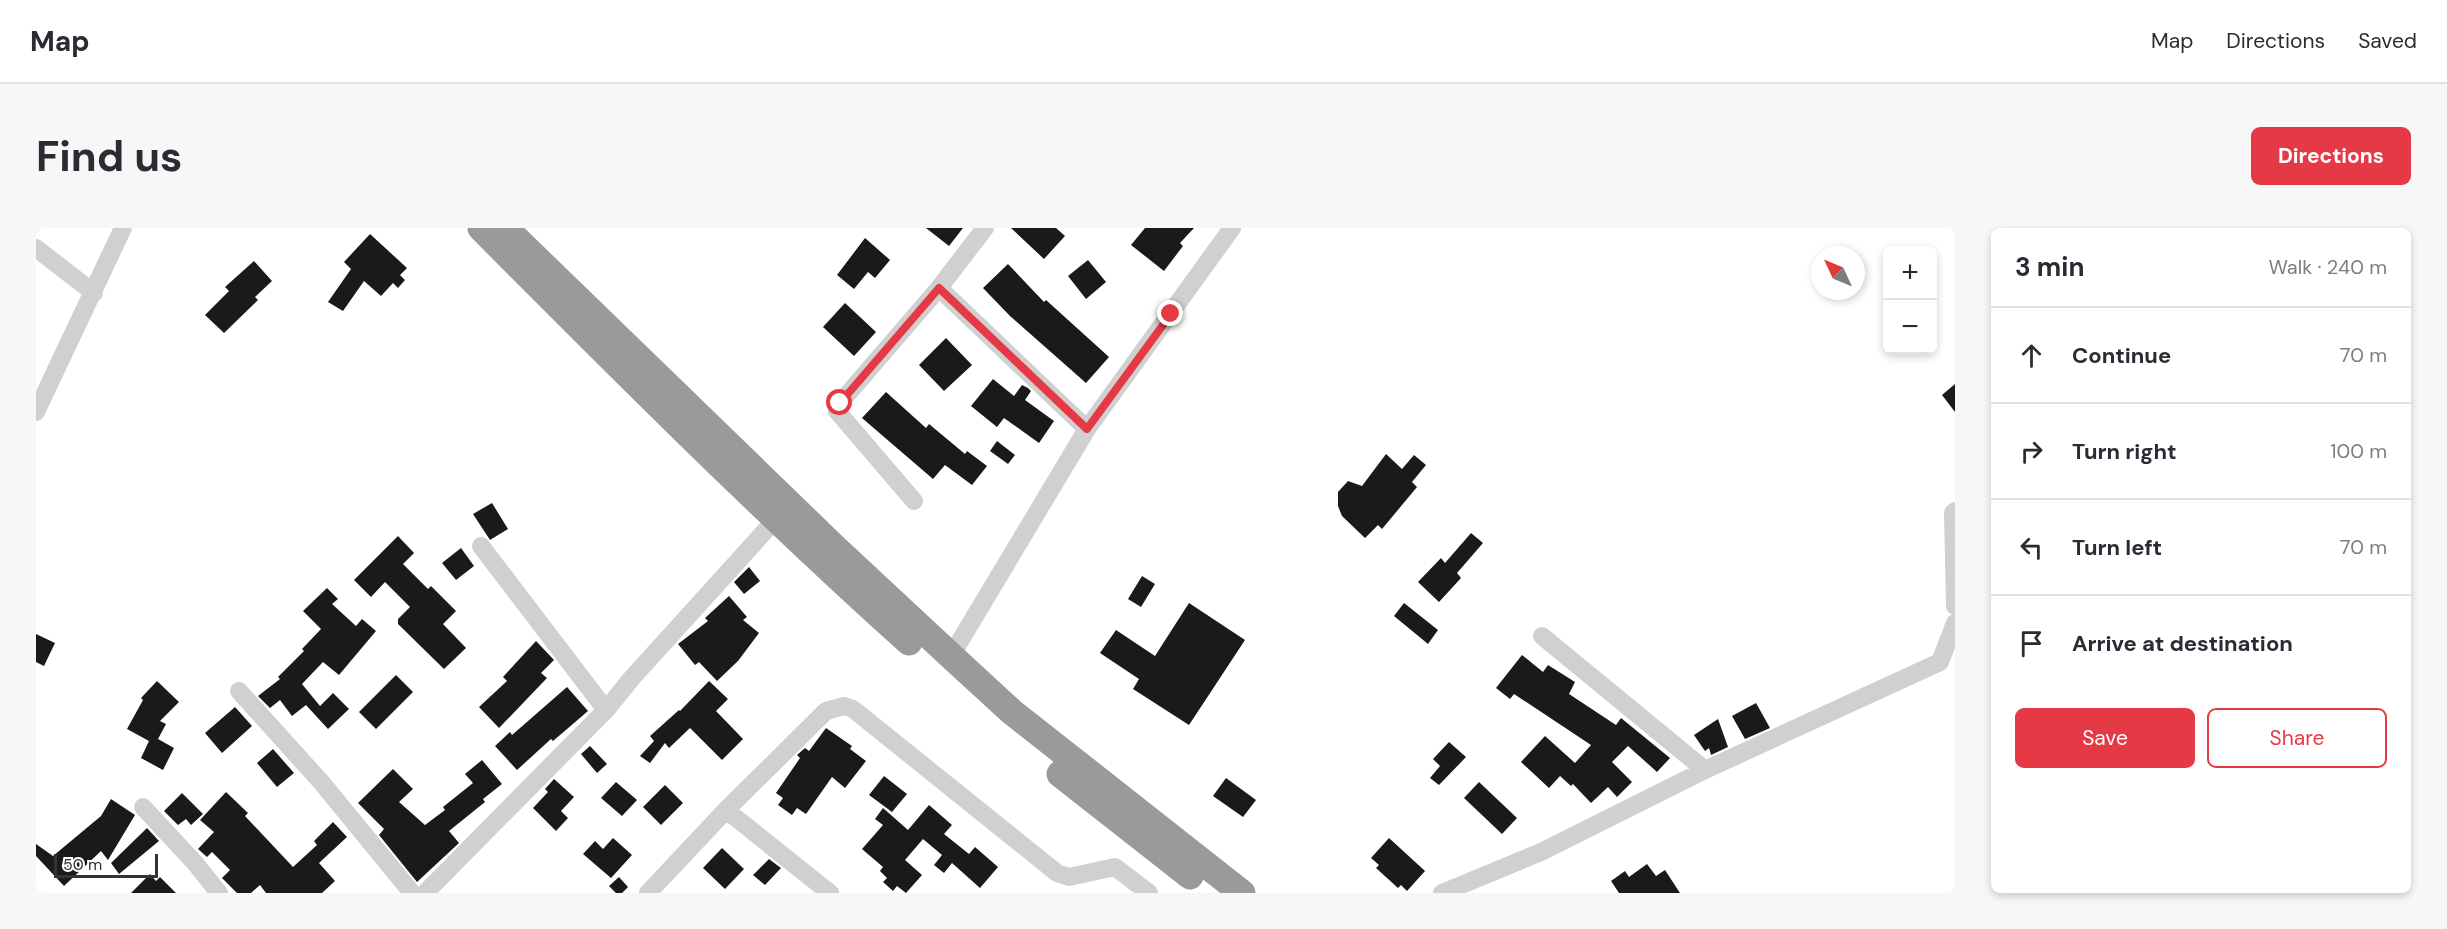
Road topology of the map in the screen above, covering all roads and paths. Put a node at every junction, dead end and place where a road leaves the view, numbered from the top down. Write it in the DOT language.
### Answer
graph roads {
  1 [pos="123,228"];
  2 [pos="481,228"];
  3 [pos="506,228"];
  4 [pos="985,228"];
  5 [pos="1232,228"];
  6 [pos="36,248"];
  7 [pos="939,288"];
  8 [pos="94,294"];
  9 [pos="36,412"];
  10 [pos="1087,429"];
  11 [pos="914,501"];
  12 [pos="1955,511"];
  13 [pos="776,519"];
  14 [pos="481,546"];
  15 [pos="1955,606"];
  16 [pos="1955,623"];
  17 [pos="1542,636"];
  18 [pos="951,656"];
  19 [pos="239,691"];
  20 [pos="606,710"];
  21 [pos="1705,770"];
  22 [pos="143,807"];
  23 [pos="726,810"];
  24 [pos="219,893"];
  25 [pos="412,893"];
  26 [pos="425,893"];
  27 [pos="648,893"];
  28 [pos="830,893"];
  29 [pos="1149,893"];
  30 [pos="1212,893"];
  31 [pos="1242,893"];
  32 [pos="1442,893"];
  1 -- 8 [label="street"];
  2 -- 13 [label="highway"];
  3 -- 18 [label="highway"];
  4 -- 7 [label="street"];
  5 -- 10 [label="street"];
  6 -- 8 [label="street"];
  7 -- 10 [label="street"];
  7 -- 11 [label="street"];
  8 -- 9 [label="street"];
  10 -- 18 [label="street"];
  12 -- 15 [label="street"];
  13 -- 20 [label="street"];
  13 -- 30 [label="highway"];
  14 -- 20 [label="street"];
  16 -- 21 [label="street"];
  17 -- 21 [label="street"];
  18 -- 31 [label="highway"];
  19 -- 25 [label="street"];
  20 -- 26 [label="street"];
  21 -- 32 [label="street"];
  22 -- 24 [label="street"];
  23 -- 27 [label="street"];
  23 -- 28 [label="street"];
  23 -- 29 [label="street"];
}
